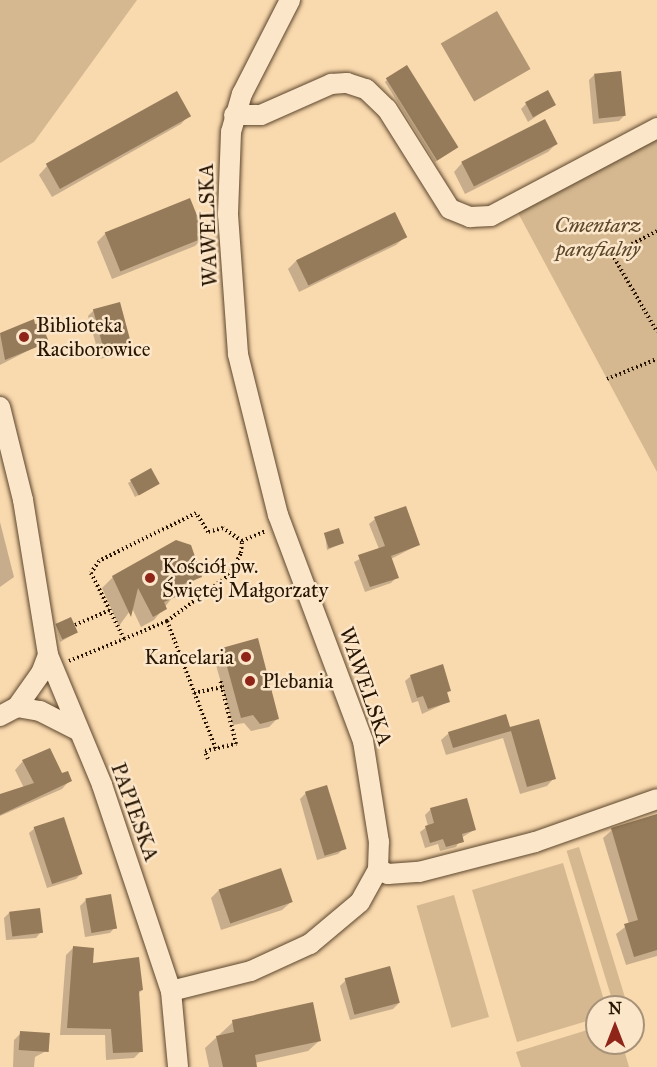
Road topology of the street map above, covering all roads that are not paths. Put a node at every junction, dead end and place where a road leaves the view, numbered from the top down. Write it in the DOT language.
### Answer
graph roads {
  1 [pos="290,0"];
  2 [pos="234,115"];
  3 [pos="657,128"];
  4 [pos="0,407"];
  5 [pos="51,660"];
  6 [pos="9,712"];
  7 [pos="77,730"];
  8 [pos="657,799"];
  9 [pos="378,868"];
  10 [pos="171,991"];
  11 [pos="178,1067"];
  1 -- 2 [label="street, WAWELSKA"];
  2 -- 3 [label="street"];
  2 -- 9 [label="street, WAWELSKA"];
  4 -- 5 [label="street, PAPIESKA"];
  5 -- 6 [label="street"];
  5 -- 7 [label="street, PAPIESKA"];
  6 -- 7 [label="street"];
  7 -- 10 [label="street, PAPIESKA"];
  8 -- 9 [label="street"];
  9 -- 10 [label="street, WAWELSKA"];
  10 -- 11 [label="street"];
}
